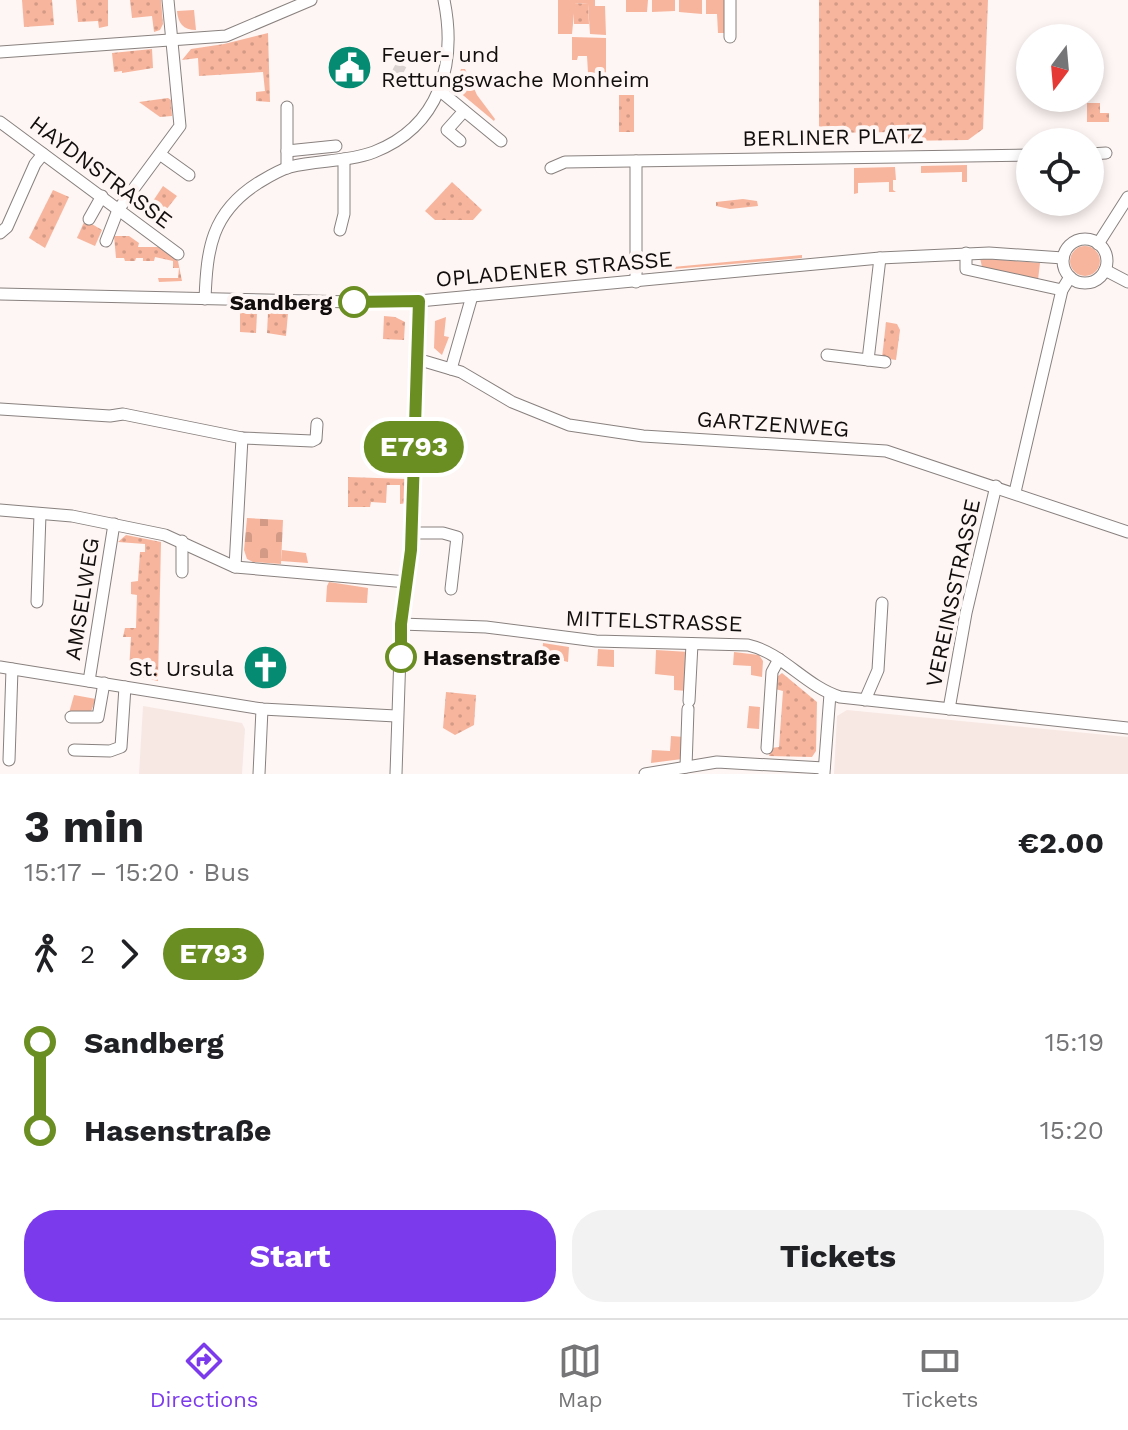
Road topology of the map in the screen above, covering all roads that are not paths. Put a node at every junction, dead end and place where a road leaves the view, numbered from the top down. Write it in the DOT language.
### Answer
graph roads {
  1 [pos="168,0"];
  2 [pos="311,0"];
  3 [pos="444,0"];
  4 [pos="730,0"];
  5 [pos="730,37"];
  6 [pos="172,38"];
  7 [pos="0,52"];
  8 [pos="439,90"];
  9 [pos="287,107"];
  10 [pos="464,111"];
  11 [pos="2,128"];
  12 [pos="460,141"];
  13 [pos="501,141"];
  14 [pos="336,146"];
  15 [pos="287,151"];
  16 [pos="43,154"];
  17 [pos="161,155"];
  18 [pos="1016,155"];
  19 [pos="344,159"];
  20 [pos="636,161"];
  21 [pos="287,168"];
  22 [pos="551,168"];
  23 [pos="189,175"];
  24 [pos="102,196"];
  25 [pos="1128,197"];
  26 [pos="118,210"];
  27 [pos="89,219"];
  28 [pos="340,230"];
  29 [pos="0,233"];
  30 [pos="106,241"];
  31 [pos="1098,244"];
  32 [pos="966,253"];
  33 [pos="178,254"];
  34 [pos="880,258"];
  35 [pos="1063,258"];
  36 [pos="1105,270"];
  37 [pos="1070,277"];
  38 [pos="636,282"];
  39 [pos="1128,282"];
  40 [pos="1062,290"];
  41 [pos="0,294"];
  42 [pos="472,296"];
  43 [pos="205,299"];
  44 [pos="419,301"];
  45 [pos="827,355"];
  46 [pos="417,359"];
  47 [pos="868,360"];
  48 [pos="885,362"];
  49 [pos="451,369"];
  50 [pos="0,409"];
  51 [pos="317,424"];
  52 [pos="242,438"];
  53 [pos="996,486"];
  54 [pos="1015,492"];
  55 [pos="0,510"];
  56 [pos="40,514"];
  57 [pos="114,524"];
  58 [pos="1128,532"];
  59 [pos="411,533"];
  60 [pos="182,541"];
  61 [pos="235,567"];
  62 [pos="182,572"];
  63 [pos="407,582"];
  64 [pos="451,589"];
  65 [pos="37,602"];
  66 [pos="882,603"];
  67 [pos="401,624"];
  68 [pos="692,644"];
  69 [pos="779,659"];
  70 [pos="6,668"];
  71 [pos="89,681"];
  72 [pos="104,683"];
  73 [pos="125,687"];
  74 [pos="830,694"];
  75 [pos="865,700"];
  76 [pos="262,709"];
  77 [pos="949,709"];
  78 [pos="396,716"];
  79 [pos="71,717"];
  80 [pos="1128,728"];
  81 [pos="767,748"];
  82 [pos="74,750"];
  83 [pos="9,760"];
  84 [pos="686,767"];
  85 [pos="824,771"];
  86 [pos="259,774"];
  87 [pos="396,774"];
  88 [pos="645,774"];
  1 -- 6 [label="street"];
  2 -- 6 [label="street"];
  3 -- 8 [label="street"];
  4 -- 5 [label="street"];
  6 -- 7 [label="street"];
  6 -- 17 [label="street"];
  8 -- 10 [label="street"];
  8 -- 19 [label="street"];
  9 -- 15 [label="street"];
  10 -- 12 [label="street"];
  10 -- 13 [label="street"];
  11 -- 16 [label="street, HAYDNSTRASSE"];
  14 -- 15 [label="street"];
  15 -- 21 [label="street"];
  16 -- 24 [label="street, HAYDNSTRASSE"];
  16 -- 29 [label="street"];
  17 -- 23 [label="street"];
  17 -- 26 [label="street"];
  18 -- 20 [label="street, BERLINER PLATZ"];
  19 -- 21 [label="street"];
  19 -- 28 [label="street"];
  20 -- 22 [label="street, BERLINER PLATZ"];
  20 -- 38 [label="street"];
  21 -- 43 [label="street"];
  24 -- 26 [label="street, HAYDNSTRASSE"];
  24 -- 27 [label="street"];
  25 -- 31 [label="street"];
  26 -- 30 [label="street"];
  26 -- 33 [label="street, HAYDNSTRASSE"];
  31 -- 35 [label="street"];
  31 -- 36 [label="street"];
  32 -- 34 [label="street, OPLADENER STRASSE"];
  32 -- 35 [label="street, OPLADENER STRASSE"];
  32 -- 40 [label="street"];
  34 -- 38 [label="street, OPLADENER STRASSE"];
  34 -- 47 [label="street"];
  35 -- 37 [label="street"];
  36 -- 37 [label="street"];
  36 -- 39 [label="street"];
  37 -- 40 [label="street, VEREINSSTRASSE"];
  38 -- 42 [label="street, OPLADENER STRASSE"];
  40 -- 54 [label="street, VEREINSSTRASSE"];
  41 -- 43 [label="street, OPLADENER STRASSE"];
  42 -- 44 [label="street, OPLADENER STRASSE"];
  42 -- 49 [label="street"];
  43 -- 44 [label="street, OPLADENER STRASSE"];
  44 -- 46 [label="street"];
  45 -- 47 [label="street"];
  46 -- 49 [label="street, GARTZENWEG"];
  46 -- 59 [label="street"];
  47 -- 48 [label="street"];
  49 -- 53 [label="street, GARTZENWEG"];
  50 -- 52 [label="street"];
  51 -- 52 [label="street"];
  52 -- 61 [label="street"];
  53 -- 54 [label="street, GARTZENWEG"];
  53 -- 77 [label="street, VEREINSSTRASSE"];
  54 -- 58 [label="street, GARTZENWEG"];
  55 -- 56 [label="street"];
  56 -- 57 [label="street"];
  56 -- 65 [label="street"];
  57 -- 60 [label="street"];
  57 -- 71 [label="street, AMSELWEG"];
  59 -- 63 [label="street"];
  59 -- 64 [label="street"];
  60 -- 61 [label="street"];
  60 -- 62 [label="street"];
  61 -- 63 [label="street"];
  63 -- 67 [label="street"];
  66 -- 75 [label="street"];
  67 -- 68 [label="street, MITTELSTRASSE"];
  67 -- 78 [label="street"];
  68 -- 69 [label="street, MITTELSTRASSE"];
  68 -- 84 [label="street"];
  69 -- 74 [label="street, MITTELSTRASSE"];
  69 -- 81 [label="street"];
  70 -- 71 [label="street"];
  70 -- 83 [label="street"];
  71 -- 72 [label="street"];
  72 -- 73 [label="street"];
  72 -- 79 [label="street"];
  73 -- 76 [label="street"];
  73 -- 82 [label="street"];
  74 -- 75 [label="street, MITTELSTRASSE"];
  74 -- 85 [label="street"];
  75 -- 77 [label="street, MITTELSTRASSE"];
  76 -- 78 [label="street"];
  76 -- 86 [label="street"];
  77 -- 80 [label="street, MITTELSTRASSE"];
  78 -- 87 [label="street"];
  84 -- 85 [label="street"];
  84 -- 88 [label="street"];
}
